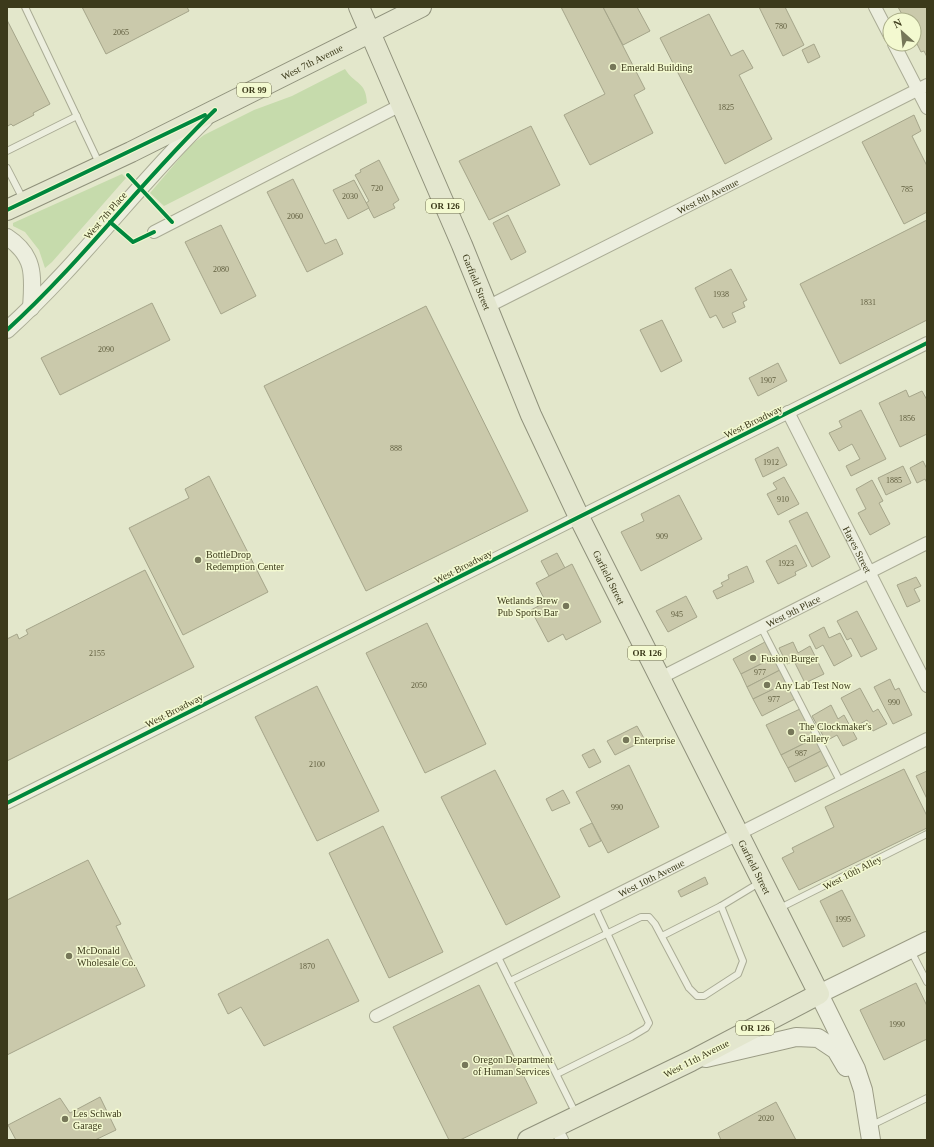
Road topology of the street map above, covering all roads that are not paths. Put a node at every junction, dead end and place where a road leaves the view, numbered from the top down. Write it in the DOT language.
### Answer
graph roads {
  1 [pos="25,7"];
  2 [pos="359,7"];
  3 [pos="421,7"];
  4 [pos="876,7"];
  5 [pos="882,19"];
  6 [pos="371,32"];
  7 [pos="899,52"];
  8 [pos="922,87"];
  9 [pos="401,105"];
  10 [pos="927,108"];
  11 [pos="215,110"];
  12 [pos="77,116"];
  13 [pos="7,151"];
  14 [pos="101,166"];
  15 [pos="7,168"];
  16 [pos="25,202"];
  17 [pos="7,210"];
  18 [pos="154,232"];
  19 [pos="7,237"];
  20 [pos="487,307"];
  21 [pos="31,308"];
  22 [pos="7,330"];
  23 [pos="927,343"];
  24 [pos="788,412"];
  25 [pos="579,517"];
  26 [pos="927,543"];
  27 [pos="869,572"];
  28 [pos="761,627"];
  29 [pos="660,678"];
  30 [pos="927,686"];
  31 [pos="927,739"];
  32 [pos="841,782"];
  33 [pos="7,803"];
  34 [pos="737,834"];
  35 [pos="927,834"];
  36 [pos="762,882"];
  37 [pos="594,906"];
  38 [pos="721,906"];
  39 [pos="776,909"];
  40 [pos="607,934"];
  41 [pos="662,936"];
  42 [pos="927,941"];
  43 [pos="911,949"];
  44 [pos="497,955"];
  45 [pos="510,981"];
  46 [pos="927,982"];
  47 [pos="819,994"];
  48 [pos="376,1016"];
  49 [pos="691,1061"];
  50 [pos="557,1074"];
  51 [pos="927,1098"];
  52 [pos="864,1101"];
  53 [pos="577,1116"];
  54 [pos="559,1133"];
  55 [pos="870,1133"];
  56 [pos="528,1140"];
  1 -- 12 [label="lane"];
  2 -- 6 [label="main road, Garfield Street / OR 126"];
  3 -- 6 [label="main road, West 7th Avenue / OR 99"];
  4 -- 5 [label="street"];
  6 -- 9 [label="main road, Garfield Street / OR 126"];
  6 -- 11 [label="main road, West 7th Avenue / OR 99"];
  7 -- 8 [label="street"];
  8 -- 10 [label="street"];
  8 -- 20 [label="street, West 8th Avenue"];
  9 -- 18 [label="street"];
  9 -- 20 [label="main road, Garfield Street / OR 126"];
  11 -- 14 [label="main road, West 7th Avenue / OR 99"];
  11 -- 21 [label="street, West 7th Place"];
  12 -- 13 [label="lane"];
  12 -- 14 [label="lane"];
  14 -- 16 [label="main road, West 7th Avenue / OR 99"];
  15 -- 16 [label="lane"];
  16 -- 17 [label="main road, West 7th Avenue / OR 99"];
  19 -- 21 [label="street"];
  20 -- 25 [label="main road, Garfield Street / OR 126"];
  21 -- 22 [label="street, West 7th Place"];
  23 -- 24 [label="street, West Broadway"];
  24 -- 25 [label="street, West Broadway"];
  24 -- 27 [label="street, Hayes Street"];
  25 -- 29 [label="main road, Garfield Street / OR 126"];
  25 -- 33 [label="street, West Broadway"];
  26 -- 27 [label="street, West 9th Place"];
  27 -- 28 [label="street, West 9th Place"];
  27 -- 30 [label="street, Hayes Street"];
  28 -- 29 [label="street, West 9th Place"];
  28 -- 32 [label="lane"];
  29 -- 34 [label="main road, Garfield Street / OR 126"];
  31 -- 32 [label="street, West 10th Avenue"];
  32 -- 34 [label="street, West 10th Avenue"];
  34 -- 36 [label="main road, Garfield Street / OR 126"];
  34 -- 37 [label="street, West 10th Avenue"];
  35 -- 39 [label="lane, West 10th Alley"];
  36 -- 38 [label="lane"];
  36 -- 39 [label="main road, Garfield Street / OR 126"];
  37 -- 40 [label="lane"];
  37 -- 44 [label="street, West 10th Avenue"];
  38 -- 41 [label="lane"];
  38 -- 41 [label="lane"];
  39 -- 47 [label="main road, Garfield Street / OR 126"];
  40 -- 41 [label="lane"];
  40 -- 45 [label="lane"];
  40 -- 50 [label="lane"];
  42 -- 43 [label="main road, West 11th Avenue"];
  43 -- 46 [label="lane"];
  43 -- 47 [label="main road, West 11th Avenue"];
  44 -- 45 [label="lane"];
  44 -- 48 [label="street, West 10th Avenue"];
  45 -- 50 [label="lane"];
  47 -- 49 [label="main road, West 11th Avenue / OR 126"];
  47 -- 52 [label="main road, Garfield Street"];
  49 -- 52 [label="main road"];
  49 -- 53 [label="main road, West 11th Avenue / OR 126"];
  50 -- 53 [label="lane"];
  51 -- 55 [label="lane"];
  52 -- 55 [label="main road, Garfield Street"];
  53 -- 54 [label="main road, West 11th Avenue / OR 126"];
  54 -- 56 [label="main road, West 11th Avenue / OR 126"];
}
